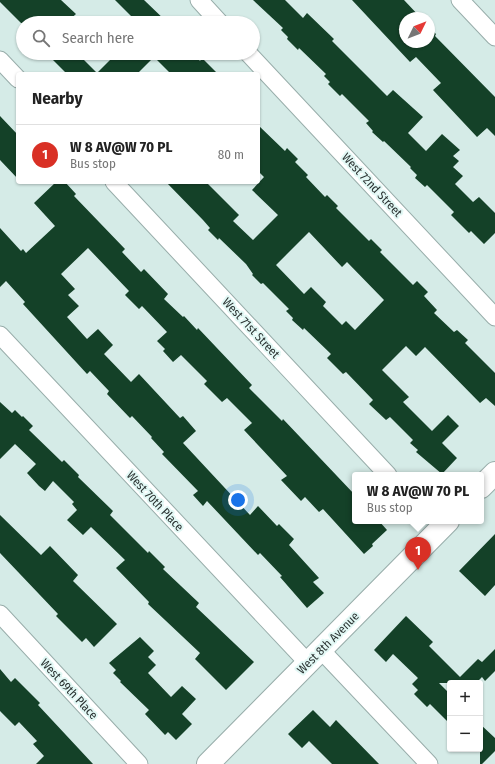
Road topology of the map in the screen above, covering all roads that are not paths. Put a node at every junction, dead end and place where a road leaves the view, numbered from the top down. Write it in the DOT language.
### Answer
graph roads {
  1 [pos="199,0"];
  2 [pos="460,0"];
  3 [pos="214,16"];
  4 [pos="495,37"];
  5 [pos="0,60"];
  6 [pos="255,60"];
  7 [pos="16,77"];
  8 [pos="116,184"];
  9 [pos="495,318"];
  10 [pos="2,337"];
  11 [pos="385,472"];
  12 [pos="495,473"];
  13 [pos="484,484"];
  14 [pos="439,524"];
  15 [pos="0,614"];
  16 [pos="314,656"];
  17 [pos="139,764"];
  18 [pos="208,764"];
  19 [pos="429,764"];
  1 -- 3 [label="street"];
  2 -- 4 [label="street"];
  5 -- 7 [label="street"];
  6 -- 9 [label="street, West 72nd Street"];
  8 -- 11 [label="street, West 71st Street"];
  10 -- 16 [label="street, West 70th Place"];
  12 -- 13 [label="street"];
  14 -- 16 [label="street, West 8th Avenue"];
  15 -- 17 [label="street, West 69th Place"];
  16 -- 18 [label="street, West 8th Avenue"];
  16 -- 19 [label="street, West 70th Place"];
}
